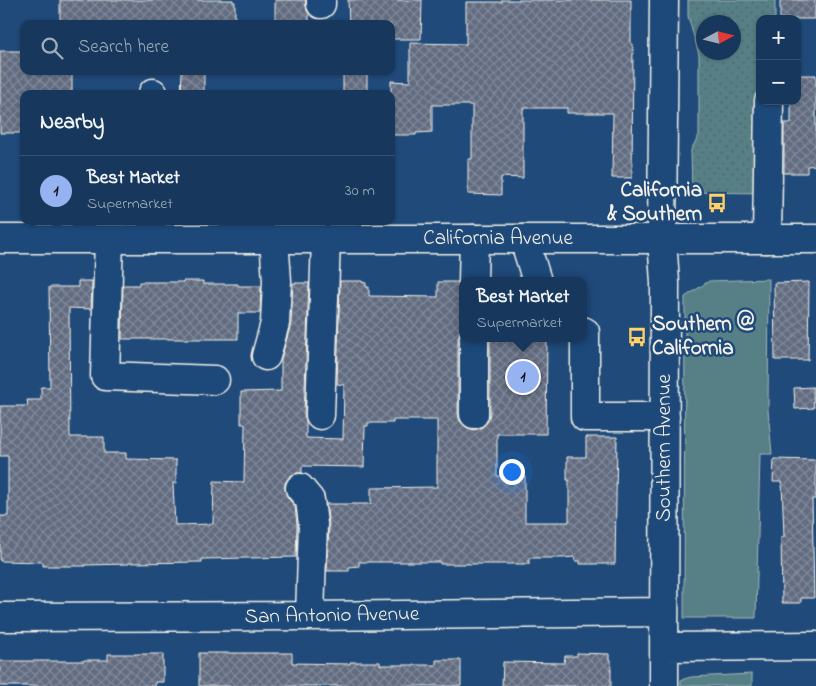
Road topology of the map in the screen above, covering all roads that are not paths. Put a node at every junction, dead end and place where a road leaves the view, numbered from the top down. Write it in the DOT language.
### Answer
graph roads {
  1 [pos="664,0"];
  2 [pos="769,105"];
  3 [pos="152,230"];
  4 [pos="662,238"];
  5 [pos="0,239"];
  6 [pos="109,239"];
  7 [pos="274,239"];
  8 [pos="326,239"];
  9 [pos="474,239"];
  10 [pos="524,239"];
  11 [pos="767,239"];
  12 [pos="816,239"];
  13 [pos="473,277"];
  14 [pos="536,277"];
  15 [pos="474,342"];
  16 [pos="584,342"];
  17 [pos="266,356"];
  18 [pos="215,380"];
  19 [pos="474,414"];
  20 [pos="320,415"];
  21 [pos="665,417"];
  22 [pos="300,488"];
  23 [pos="664,612"];
  24 [pos="310,616"];
  25 [pos="0,617"];
  26 [pos="816,646"];
  27 [pos="664,647"];
  28 [pos="664,686"];
  1 -- 4 [label="street, Southern Avenue"];
  2 -- 11 [label="street"];
  3 -- 6 [label="street, California Avenue"];
  3 -- 7 [label="street, California Avenue"];
  4 -- 10 [label="street, California Avenue"];
  4 -- 11 [label="street, California Avenue"];
  4 -- 21 [label="street, Southern Avenue"];
  5 -- 6 [label="street, California Avenue"];
  6 -- 18 [label="street"];
  7 -- 8 [label="street, California Avenue"];
  7 -- 17 [label="street"];
  8 -- 9 [label="street, California Avenue"];
  8 -- 20 [label="street"];
  9 -- 10 [label="street, California Avenue"];
  9 -- 13 [label="street"];
  10 -- 14 [label="street"];
  11 -- 12 [label="street, California Avenue"];
  15 -- 19 [label="street"];
  16 -- 21 [label="street"];
  21 -- 23 [label="street, Southern Avenue"];
  22 -- 24 [label="street"];
  23 -- 24 [label="street, San Antonio Avenue"];
  23 -- 27 [label="street, Southern Avenue"];
  24 -- 25 [label="street, San Antonio Avenue"];
  26 -- 27 [label="street"];
  27 -- 28 [label="street, Southern Avenue"];
}
